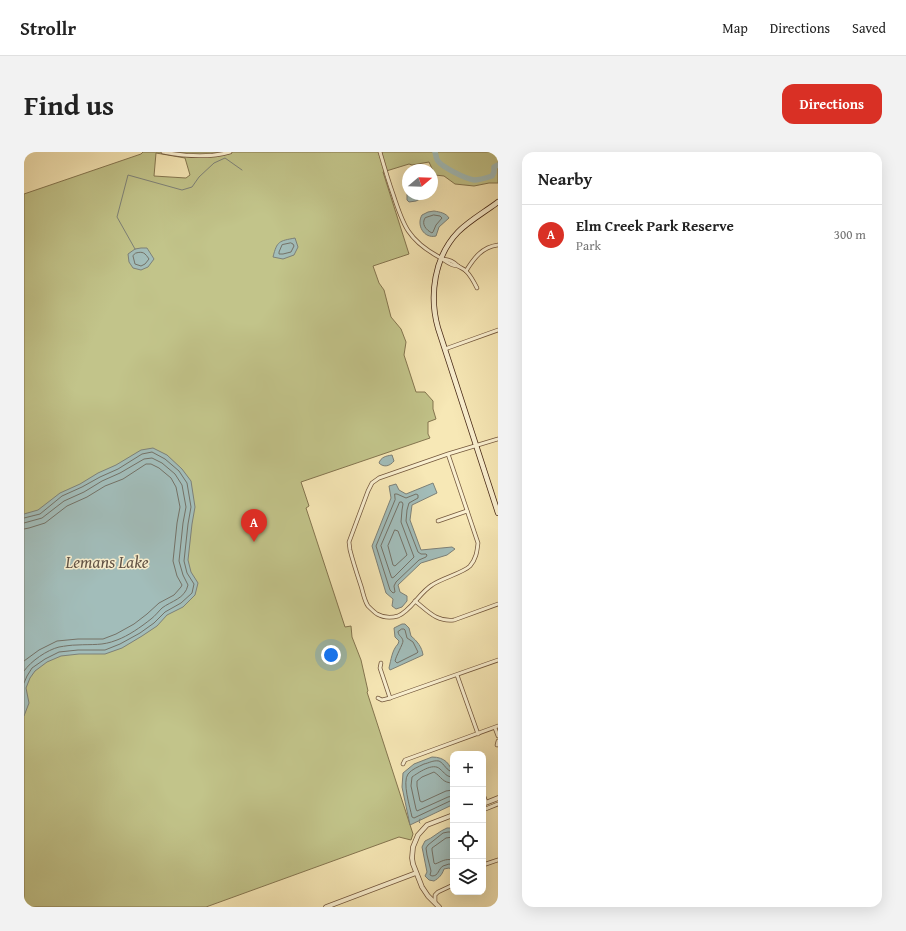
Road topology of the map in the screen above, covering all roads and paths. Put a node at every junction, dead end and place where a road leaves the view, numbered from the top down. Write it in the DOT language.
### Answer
graph roads {
  1 [pos="163,152"];
  2 [pos="230,152"];
  3 [pos="380,152"];
  4 [pos="498,202"];
  5 [pos="498,245"];
  6 [pos="442,258"];
  7 [pos="466,270"];
  8 [pos="477,288"];
  9 [pos="498,330"];
  10 [pos="445,349"];
  11 [pos="498,439"];
  12 [pos="477,446"];
  13 [pos="448,454"];
  14 [pos="467,511"];
  15 [pos="498,513"];
  16 [pos="438,521"];
  17 [pos="415,601"];
  18 [pos="498,604"];
  19 [pos="498,660"];
  20 [pos="381,663"];
  21 [pos="457,674"];
  22 [pos="378,698"];
  23 [pos="390,698"];
  24 [pos="496,727"];
  25 [pos="478,734"];
  26 [pos="498,736"];
  27 [pos="403,764"];
  28 [pos="498,798"];
  29 [pos="486,803"];
  30 [pos="498,804"];
  31 [pos="486,809"];
  32 [pos="450,816"];
  33 [pos="498,860"];
  34 [pos="486,864"];
  35 [pos="416,872"];
  36 [pos="450,886"];
  37 [pos="435,902"];
  38 [pos="326,907"];
  39 [pos="439,907"];
  1 -- 2 [label="street"];
  3 -- 6 [label="street"];
  4 -- 6 [label="main road"];
  5 -- 7 [label="street"];
  6 -- 7 [label="street"];
  6 -- 10 [label="main road"];
  7 -- 8 [label="street"];
  9 -- 10 [label="street"];
  10 -- 12 [label="main road"];
  11 -- 12 [label="street"];
  12 -- 13 [label="street"];
  12 -- 15 [label="main road"];
  13 -- 14 [label="street"];
  13 -- 17 [label="street"];
  14 -- 16 [label="street"];
  14 -- 17 [label="street"];
  17 -- 18 [label="street"];
  19 -- 21 [label="street"];
  20 -- 23 [label="street"];
  21 -- 23 [label="street"];
  21 -- 25 [label="street"];
  22 -- 23 [label="street"];
  24 -- 25 [label="street"];
  24 -- 26 [label="street"];
  25 -- 27 [label="street"];
  28 -- 29 [label="street"];
  30 -- 31 [label="street"];
  32 -- 35 [label="street"];
  33 -- 34 [label="street"];
  35 -- 37 [label="street"];
  35 -- 38 [label="street"];
  36 -- 37 [label="street"];
  37 -- 39 [label="street"];
}
